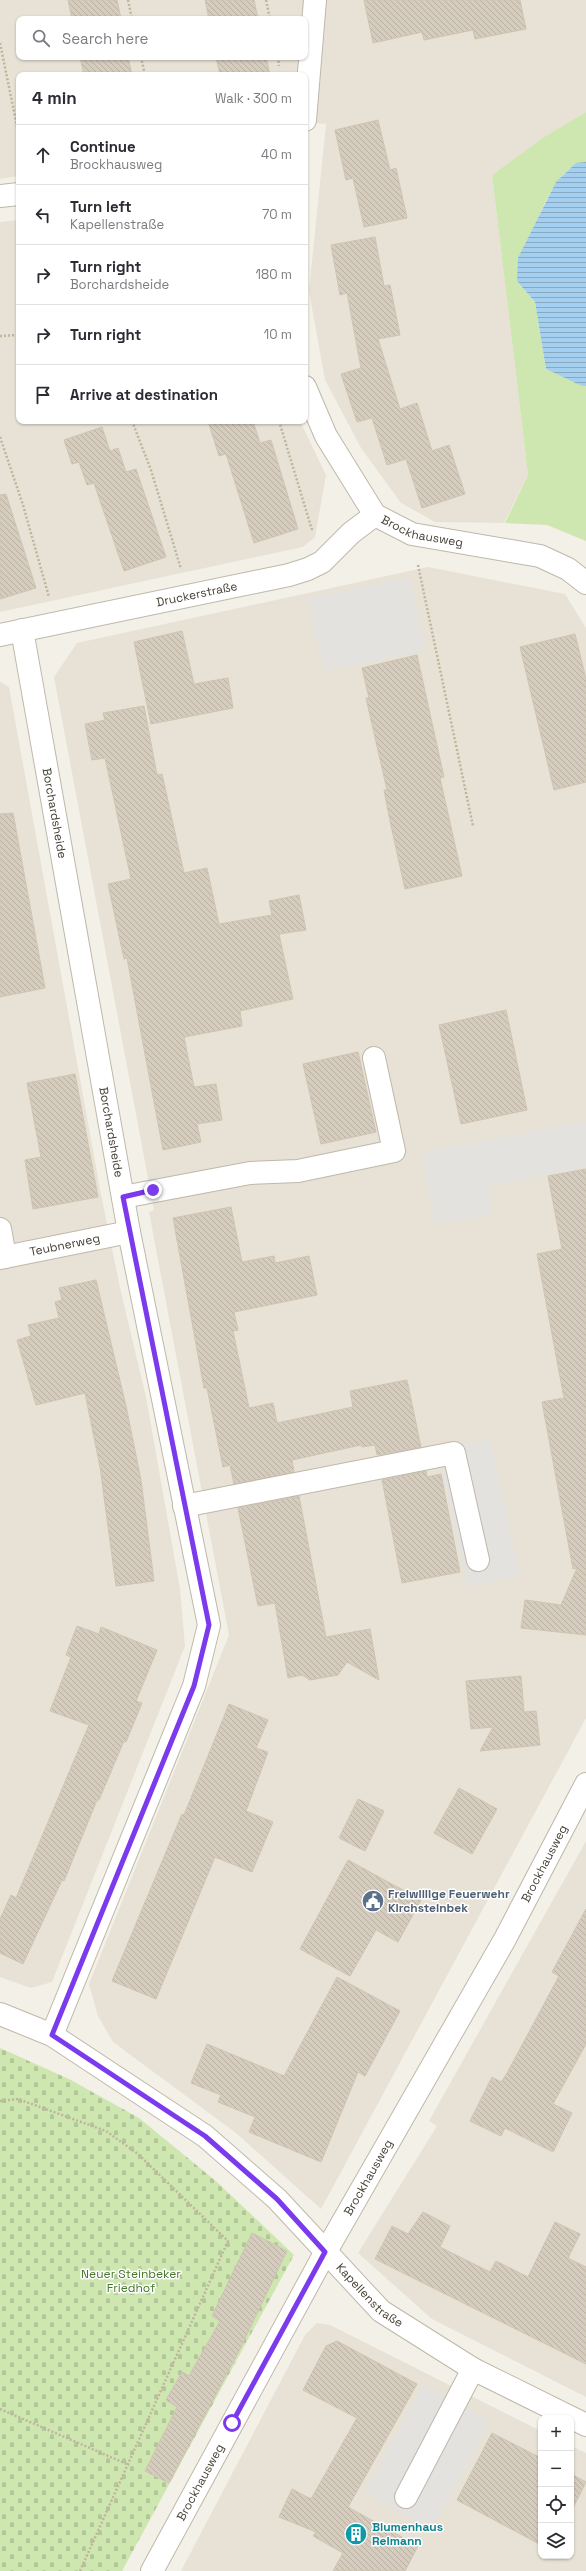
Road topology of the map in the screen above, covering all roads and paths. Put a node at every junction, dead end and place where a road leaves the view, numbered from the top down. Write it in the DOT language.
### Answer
graph roads {
  1 [pos="128,0"];
  2 [pos="266,0"];
  3 [pos="315,0"];
  4 [pos="131,16"];
  5 [pos="269,16"];
  6 [pos="0,43"];
  7 [pos="142,60"];
  8 [pos="144,72"];
  9 [pos="308,84"];
  10 [pos="16,121"];
  11 [pos="16,194"];
  12 [pos="0,196"];
  13 [pos="16,335"];
  14 [pos="0,336"];
  15 [pos="308,393"];
  16 [pos="133,424"];
  17 [pos="281,424"];
  18 [pos="0,437"];
  19 [pos="375,515"];
  20 [pos="412,534"];
  21 [pos="322,562"];
  22 [pos="586,583"];
  23 [pos="189,595"];
  24 [pos="56,623"];
  25 [pos="22,630"];
  26 [pos="0,634"];
  27 [pos="473,826"];
  28 [pos="374,1058"];
  29 [pos="123,1197"];
  30 [pos="0,1229"];
  31 [pos="129,1232"];
  32 [pos="3,1257"];
  33 [pos="184,1506"];
  34 [pos="478,1560"];
  35 [pos="586,1784"];
  36 [pos="0,2014"];
  37 [pos="52,2035"];
  38 [pos="0,2101"];
  39 [pos="325,2252"];
  40 [pos="473,2369"];
  41 [pos="0,2409"];
  42 [pos="586,2425"];
  43 [pos="129,2465"];
  44 [pos="406,2497"];
  45 [pos="80,2571"];
  46 [pos="152,2571"];
  1 -- 4 [label="path"];
  2 -- 5 [label="path"];
  3 -- 9 [label="street"];
  6 -- 10 [label="path"];
  7 -- 8 [label="path"];
  11 -- 12 [label="street"];
  13 -- 14 [label="path"];
  15 -- 19 [label="street, Brockhausweg"];
  16 -- 23 [label="path"];
  17 -- 21 [label="path"];
  18 -- 24 [label="path"];
  19 -- 20 [label="street, Brockhausweg"];
  19 -- 21 [label="street, Druckerstraße"];
  20 -- 22 [label="street, Brockhausweg"];
  20 -- 27 [label="path"];
  21 -- 23 [label="street, Druckerstraße"];
  23 -- 24 [label="street, Druckerstraße"];
  24 -- 25 [label="street, Druckerstraße"];
  25 -- 26 [label="street, Druckerstraße"];
  25 -- 29 [label="street, Borchardsheide"];
  28 -- 29 [label="street"];
  29 -- 31 [label="street, Borchardsheide"];
  30 -- 32 [label="street"];
  31 -- 32 [label="street, Teubnerweg"];
  31 -- 33 [label="street, Borchardsheide"];
  33 -- 34 [label="street"];
  33 -- 37 [label="street, Borchardsheide"];
  35 -- 39 [label="street, Brockhausweg"];
  36 -- 37 [label="street, Kapellenstraße"];
  37 -- 39 [label="street, Kapellenstraße"];
  38 -- 43 [label="path"];
  39 -- 40 [label="street, Kapellenstraße"];
  39 -- 46 [label="street, Brockhausweg"];
  40 -- 42 [label="street, Kapellenstraße"];
  40 -- 44 [label="street"];
  41 -- 43 [label="path"];
  43 -- 45 [label="path"];
}
